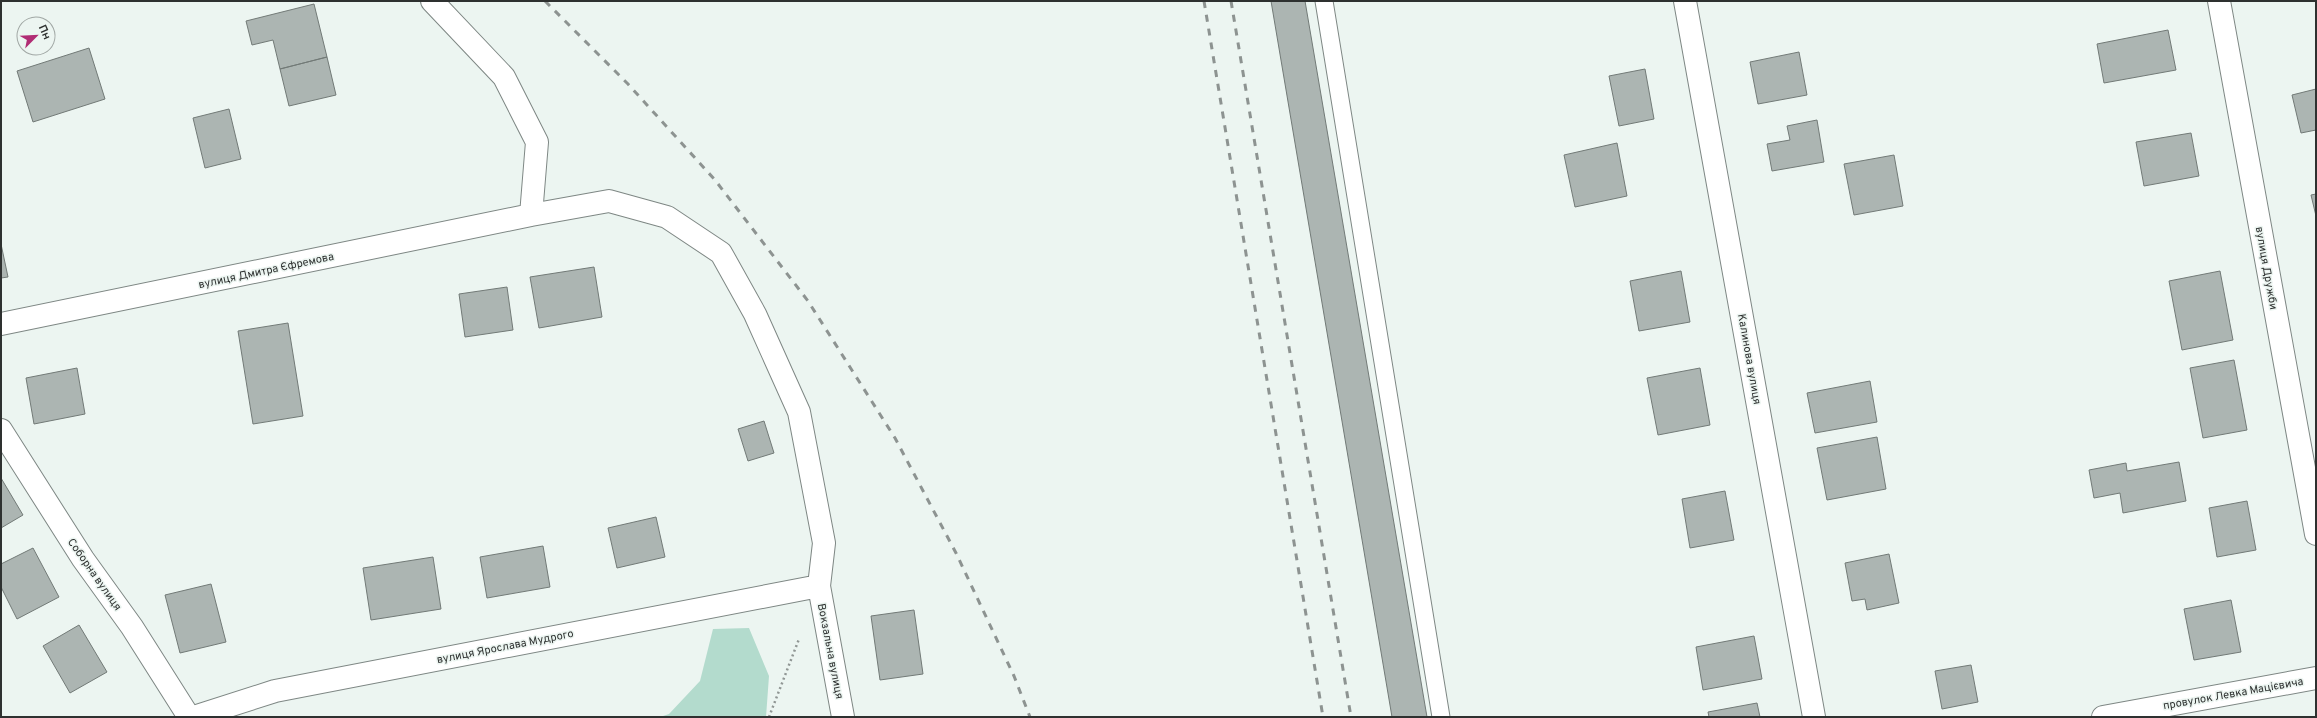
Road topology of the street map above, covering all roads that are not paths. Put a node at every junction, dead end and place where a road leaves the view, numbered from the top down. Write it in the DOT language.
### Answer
graph roads {
  1 [pos="432,1"];
  2 [pos="1324,1"];
  3 [pos="1685,1"];
  4 [pos="2219,1"];
  5 [pos="531,215"];
  6 [pos="1,324"];
  7 [pos="1,430"];
  8 [pos="2316,534"];
  9 [pos="819,586"];
  10 [pos="2316,678"];
  11 [pos="189,717"];
  12 [pos="194,717"];
  13 [pos="843,717"];
  14 [pos="1441,717"];
  15 [pos="1814,717"];
  16 [pos="2103,717"];
  1 -- 5 [label="street"];
  2 -- 14 [label="lane"];
  3 -- 15 [label="street, Калинова вулиця"];
  4 -- 8 [label="street, вулиця Дружби"];
  5 -- 6 [label="street, вулиця Дмитра Єфремова"];
  5 -- 9 [label="street, вулиця Дмитра Єфремова"];
  7 -- 11 [label="street, Соборна вулиця"];
  9 -- 12 [label="street, вулиця Ярослава Мудрого"];
  9 -- 13 [label="street, Вокзальна вулиця"];
  10 -- 16 [label="street, провулок Левка Мацієвича"];
}
